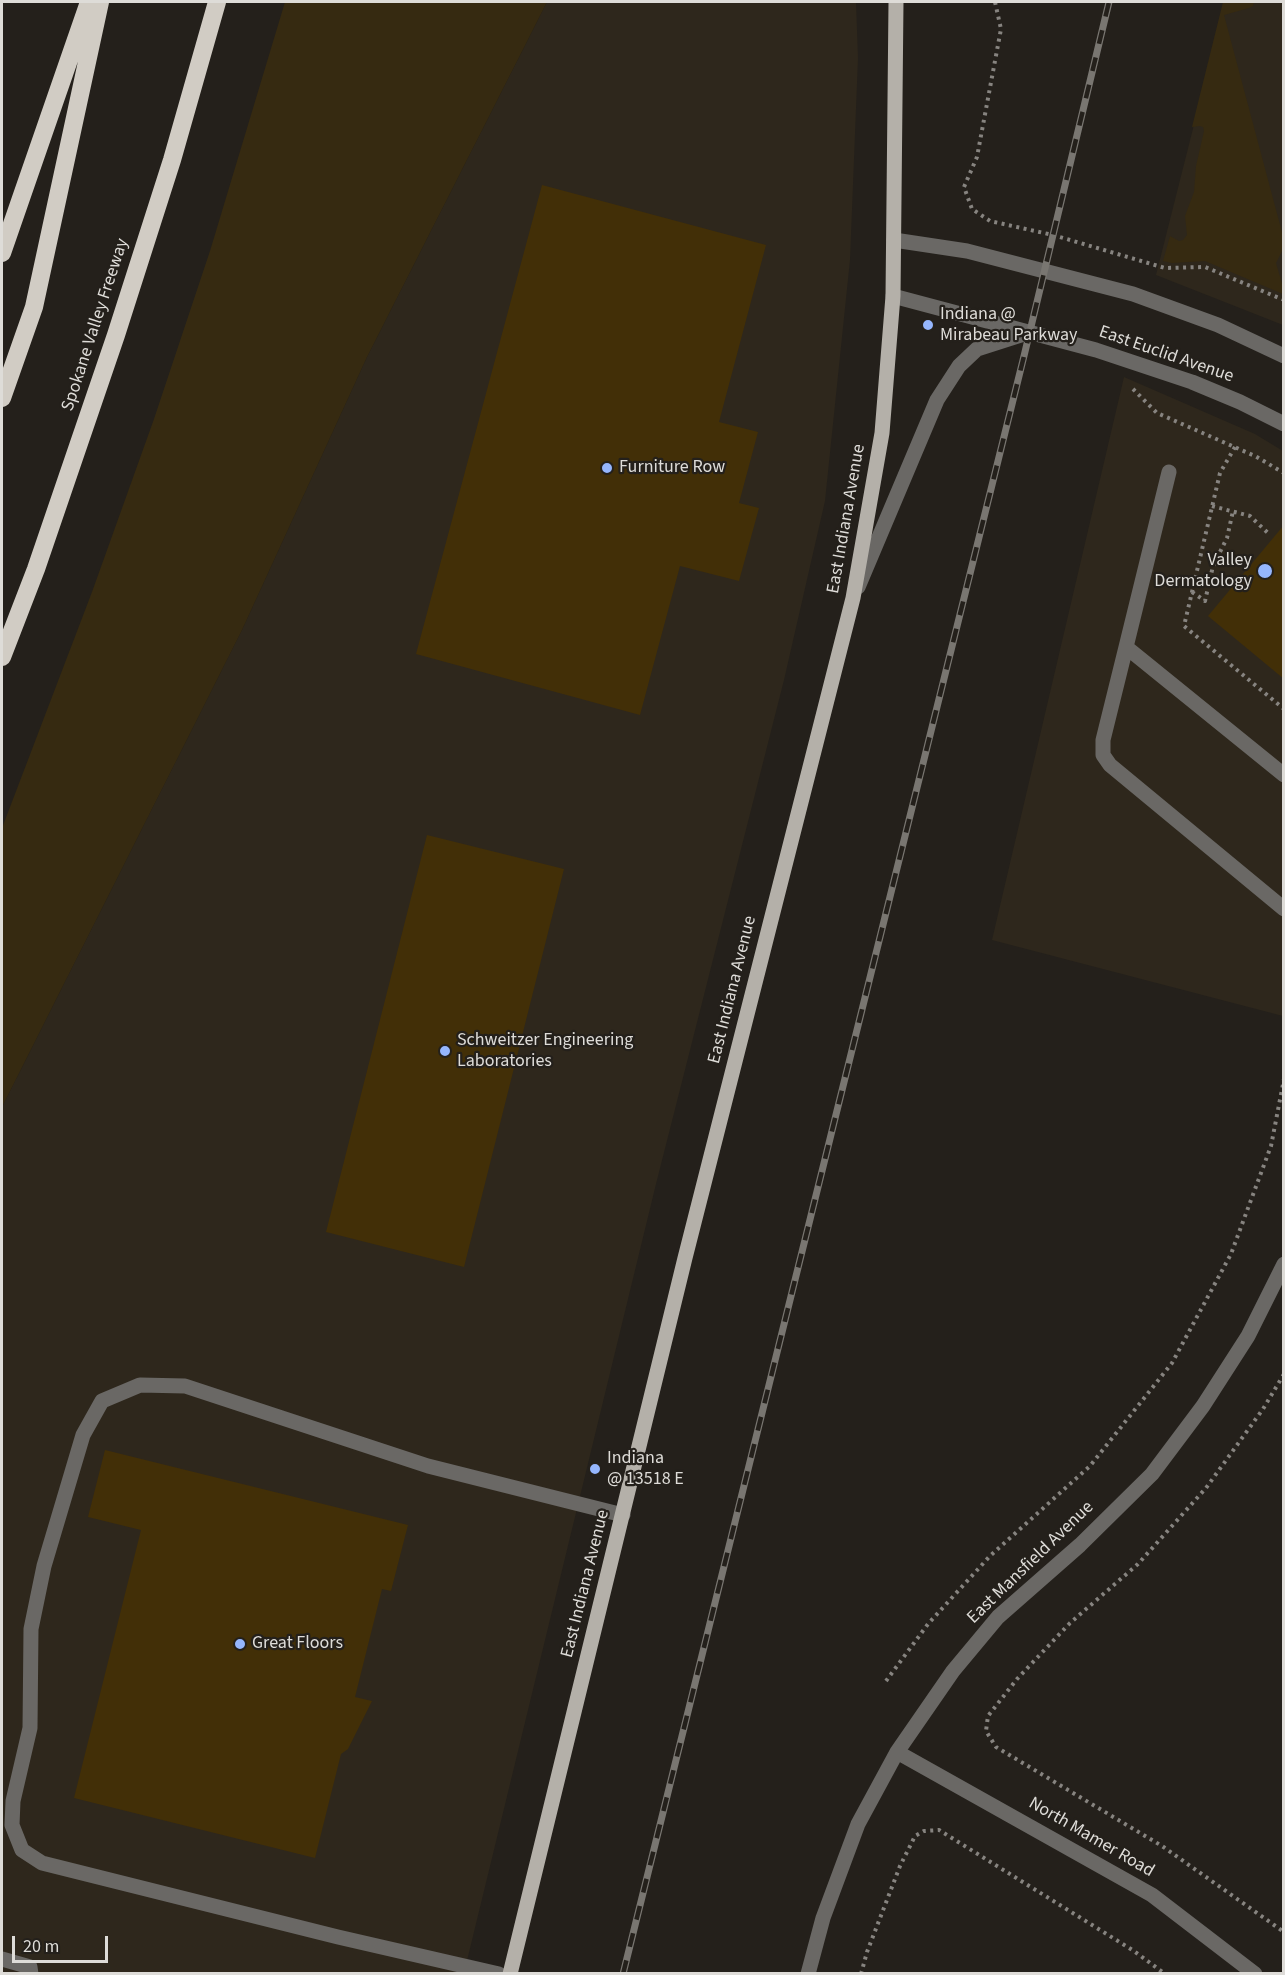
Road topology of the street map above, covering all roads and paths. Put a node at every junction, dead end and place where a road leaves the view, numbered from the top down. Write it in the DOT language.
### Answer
graph roads {
  1 [pos="89,2"];
  2 [pos="100,2"];
  3 [pos="218,2"];
  4 [pos="896,2"];
  5 [pos="995,2"];
  6 [pos="894,240"];
  7 [pos="2,254"];
  8 [pos="893,296"];
  9 [pos="1284,300"];
  10 [pos="1030,332"];
  11 [pos="1284,356"];
  12 [pos="1127,384"];
  13 [pos="2,398"];
  14 [pos="1284,424"];
  15 [pos="1235,447"];
  16 [pos="1169,472"];
  17 [pos="1284,473"];
  18 [pos="1212,506"];
  19 [pos="1233,511"];
  20 [pos="1269,534"];
  21 [pos="1192,591"];
  22 [pos="853,598"];
  23 [pos="1126,647"];
  24 [pos="2,657"];
  25 [pos="1284,709"];
  26 [pos="1284,775"];
  27 [pos="1284,909"];
  28 [pos="1284,1079"];
  29 [pos="1284,1264"];
  30 [pos="1284,1374"];
  31 [pos="623,1515"];
  32 [pos="886,1681"];
  33 [pos="897,1752"];
  34 [pos="1284,1932"];
  35 [pos="2,1959"];
  36 [pos="31,1974"];
  37 [pos="499,1974"];
  38 [pos="510,1974"];
  39 [pos="808,1974"];
  40 [pos="861,1974"];
  41 [pos="1165,1974"];
  42 [pos="1255,1974"];
  1 -- 7 [label="highway"];
  2 -- 13 [label="highway"];
  3 -- 24 [label="highway, Spokane Valley Freeway"];
  4 -- 6 [label="main road, East Indiana Avenue"];
  5 -- 9 [label="path"];
  6 -- 8 [label="main road, East Indiana Avenue"];
  6 -- 11 [label="street"];
  8 -- 10 [label="street, East Euclid Avenue"];
  8 -- 22 [label="main road, East Indiana Avenue"];
  10 -- 14 [label="street, East Euclid Avenue"];
  10 -- 22 [label="street"];
  12 -- 15 [label="path"];
  15 -- 17 [label="path"];
  15 -- 18 [label="path"];
  16 -- 23 [label="street"];
  18 -- 19 [label="path"];
  18 -- 21 [label="path"];
  19 -- 20 [label="path"];
  19 -- 21 [label="path"];
  21 -- 25 [label="path"];
  22 -- 31 [label="main road, East Indiana Avenue"];
  23 -- 26 [label="street"];
  23 -- 27 [label="street"];
  28 -- 32 [label="path"];
  29 -- 33 [label="street, East Mansfield Avenue"];
  30 -- 34 [label="path"];
  31 -- 37 [label="street"];
  31 -- 38 [label="main road, East Indiana Avenue"];
  33 -- 39 [label="street, East Mansfield Avenue"];
  33 -- 42 [label="street, North Mamer Road"];
  35 -- 36 [label="street"];
  40 -- 41 [label="path"];
}
